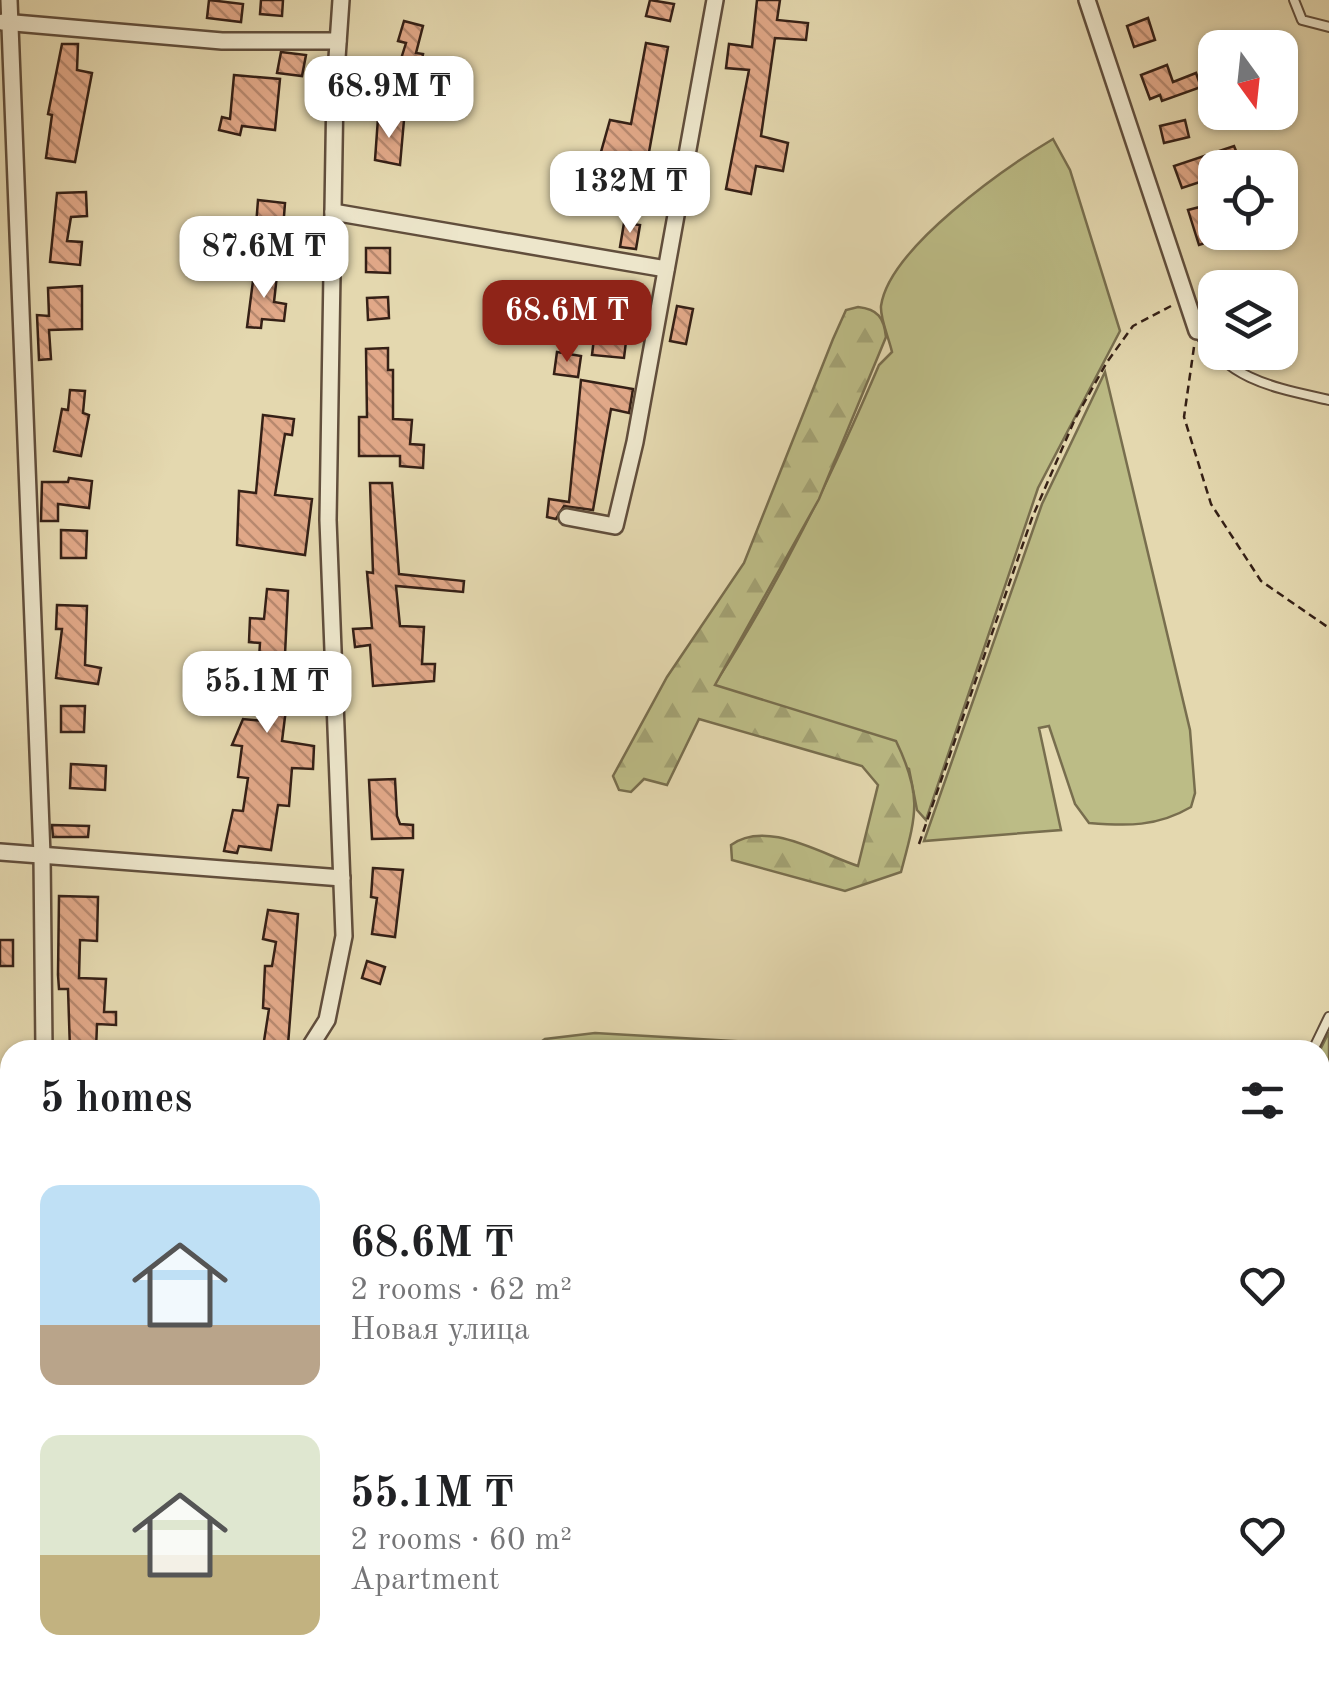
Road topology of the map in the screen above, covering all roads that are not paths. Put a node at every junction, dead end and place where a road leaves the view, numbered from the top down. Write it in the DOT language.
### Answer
graph roads {
  1 [pos="9,0"];
  2 [pos="341,0"];
  3 [pos="715,0"];
  4 [pos="1087,0"];
  5 [pos="1294,0"];
  6 [pos="5,22"];
  7 [pos="1329,27"];
  8 [pos="338,41"];
  9 [pos="333,212"];
  10 [pos="666,269"];
  11 [pos="1197,331"];
  12 [pos="1329,400"];
  13 [pos="568,517"];
  14 [pos="0,852"];
  15 [pos="42,855"];
  16 [pos="342,878"];
  17 [pos="1329,1016"];
  18 [pos="44,1040"];
  19 [pos="314,1040"];
  20 [pos="1318,1040"];
  1 -- 6 [label="street"];
  2 -- 8 [label="street"];
  3 -- 10 [label="street"];
  4 -- 11 [label="street"];
  5 -- 7 [label="lane"];
  6 -- 8 [label="street"];
  6 -- 15 [label="street"];
  8 -- 9 [label="street"];
  9 -- 10 [label="street"];
  9 -- 16 [label="street"];
  10 -- 13 [label="street"];
  11 -- 12 [label="lane"];
  14 -- 15 [label="street"];
  15 -- 16 [label="street"];
  15 -- 18 [label="street"];
  16 -- 19 [label="street"];
  17 -- 20 [label="lane"];
}
